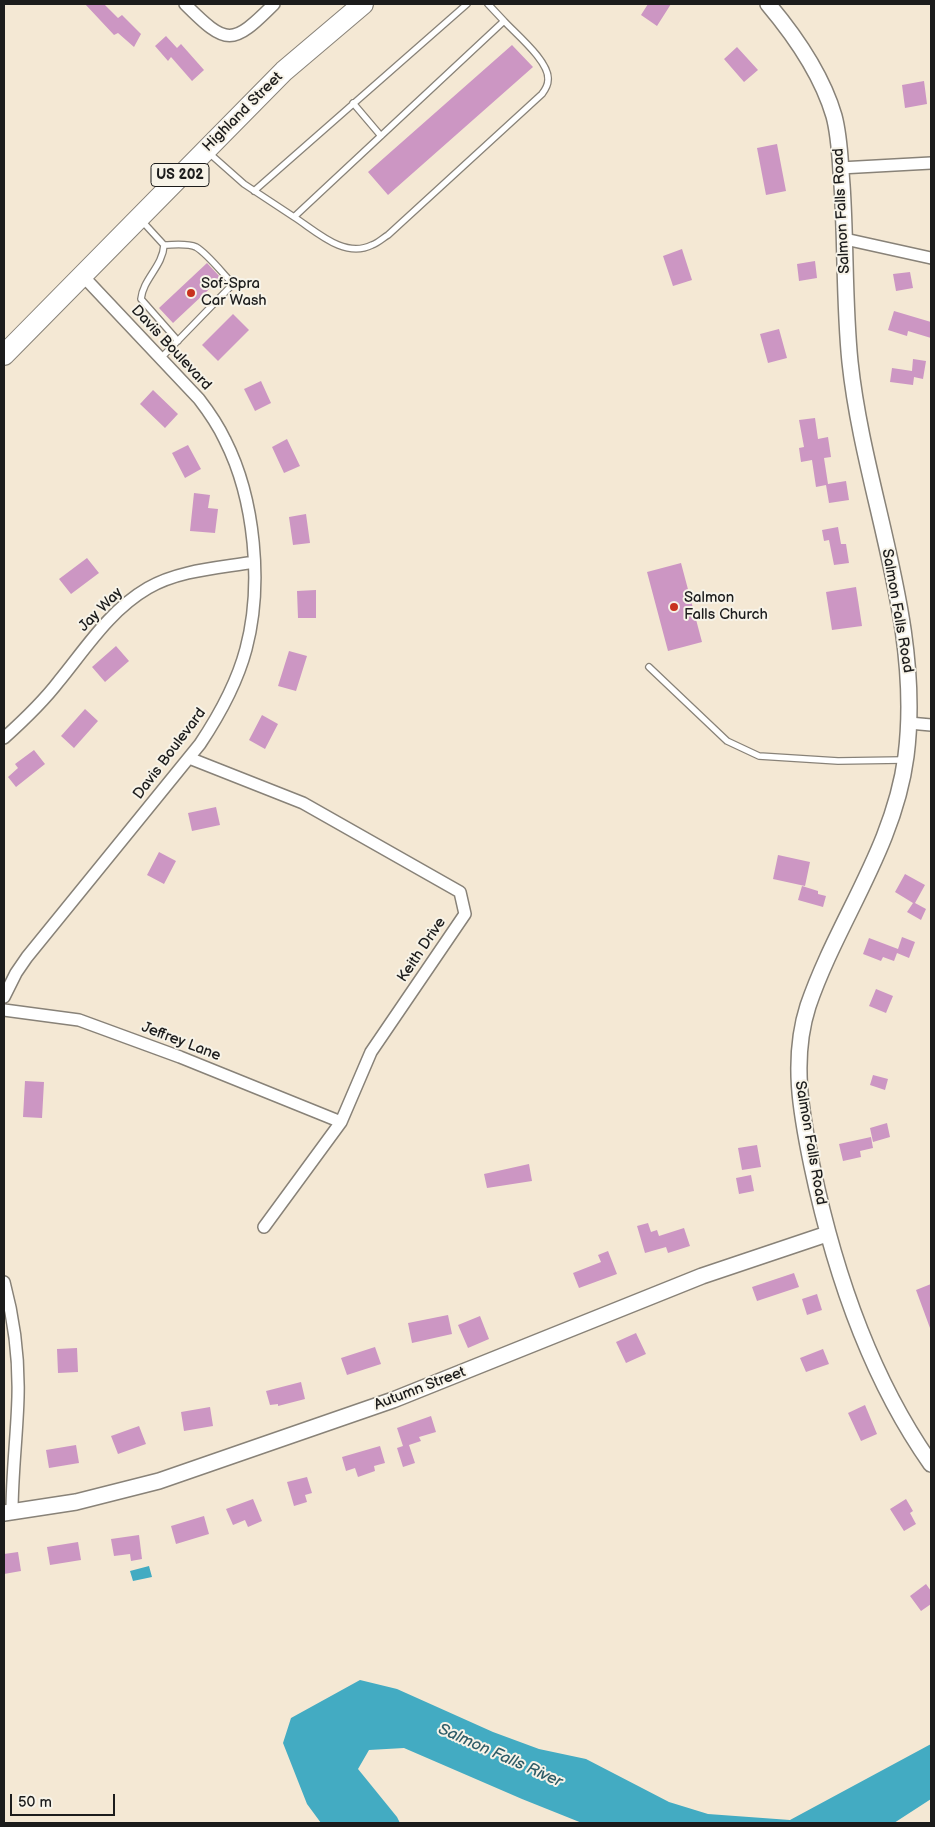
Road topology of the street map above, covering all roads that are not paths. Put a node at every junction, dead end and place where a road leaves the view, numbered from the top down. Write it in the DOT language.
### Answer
graph roads {
  1 [pos="185,4"];
  2 [pos="274,4"];
  3 [pos="363,4"];
  4 [pos="467,4"];
  5 [pos="488,4"];
  6 [pos="768,4"];
  7 [pos="504,21"];
  8 [pos="352,103"];
  9 [pos="381,136"];
  10 [pos="206,150"];
  11 [pos="931,163"];
  12 [pos="840,168"];
  13 [pos="254,191"];
  14 [pos="294,217"];
  15 [pos="138,218"];
  16 [pos="845,239"];
  17 [pos="164,245"];
  18 [pos="931,258"];
  19 [pos="82,275"];
  20 [pos="178,341"];
  21 [pos="4,355"];
  22 [pos="161,358"];
  23 [pos="254,562"];
  24 [pos="649,667"];
  25 [pos="909,723"];
  26 [pos="931,725"];
  27 [pos="4,738"];
  28 [pos="188,758"];
  29 [pos="905,760"];
  30 [pos="4,997"];
  31 [pos="4,1010"];
  32 [pos="341,1122"];
  33 [pos="264,1227"];
  34 [pos="827,1234"];
  35 [pos="4,1282"];
  36 [pos="931,1464"];
  37 [pos="8,1513"];
  1 -- 2 [label="street"];
  3 -- 10 [label="highway, Highland Street / US 202"];
  4 -- 8 [label="lane"];
  5 -- 7 [label="lane"];
  6 -- 12 [label="street, Salmon Falls Road"];
  7 -- 9 [label="lane"];
  7 -- 14 [label="lane"];
  8 -- 9 [label="lane"];
  8 -- 13 [label="lane"];
  9 -- 14 [label="lane"];
  10 -- 13 [label="lane"];
  10 -- 15 [label="highway, Highland Street / US 202"];
  11 -- 12 [label="street"];
  12 -- 16 [label="street, Salmon Falls Road"];
  13 -- 14 [label="lane"];
  15 -- 17 [label="lane"];
  15 -- 19 [label="highway, Highland Street / US 202"];
  16 -- 18 [label="street"];
  16 -- 25 [label="street, Salmon Falls Road"];
  17 -- 20 [label="lane"];
  17 -- 20 [label="lane"];
  19 -- 21 [label="highway, Highland Street / US 202"];
  19 -- 22 [label="street, Davis Boulevard"];
  20 -- 22 [label="lane"];
  22 -- 23 [label="street, Davis Boulevard"];
  23 -- 27 [label="street, Jay Way"];
  23 -- 28 [label="street, Davis Boulevard"];
  24 -- 29 [label="lane"];
  25 -- 26 [label="street"];
  25 -- 29 [label="street, Salmon Falls Road"];
  28 -- 30 [label="street, Davis Boulevard"];
  28 -- 32 [label="street, Keith Drive"];
  29 -- 34 [label="street, Salmon Falls Road"];
  31 -- 32 [label="street, Jeffrey Lane"];
  32 -- 33 [label="street, Keith Drive"];
  34 -- 36 [label="street, Salmon Falls Road"];
  34 -- 37 [label="street, Autumn Street"];
  35 -- 37 [label="street"];
}
